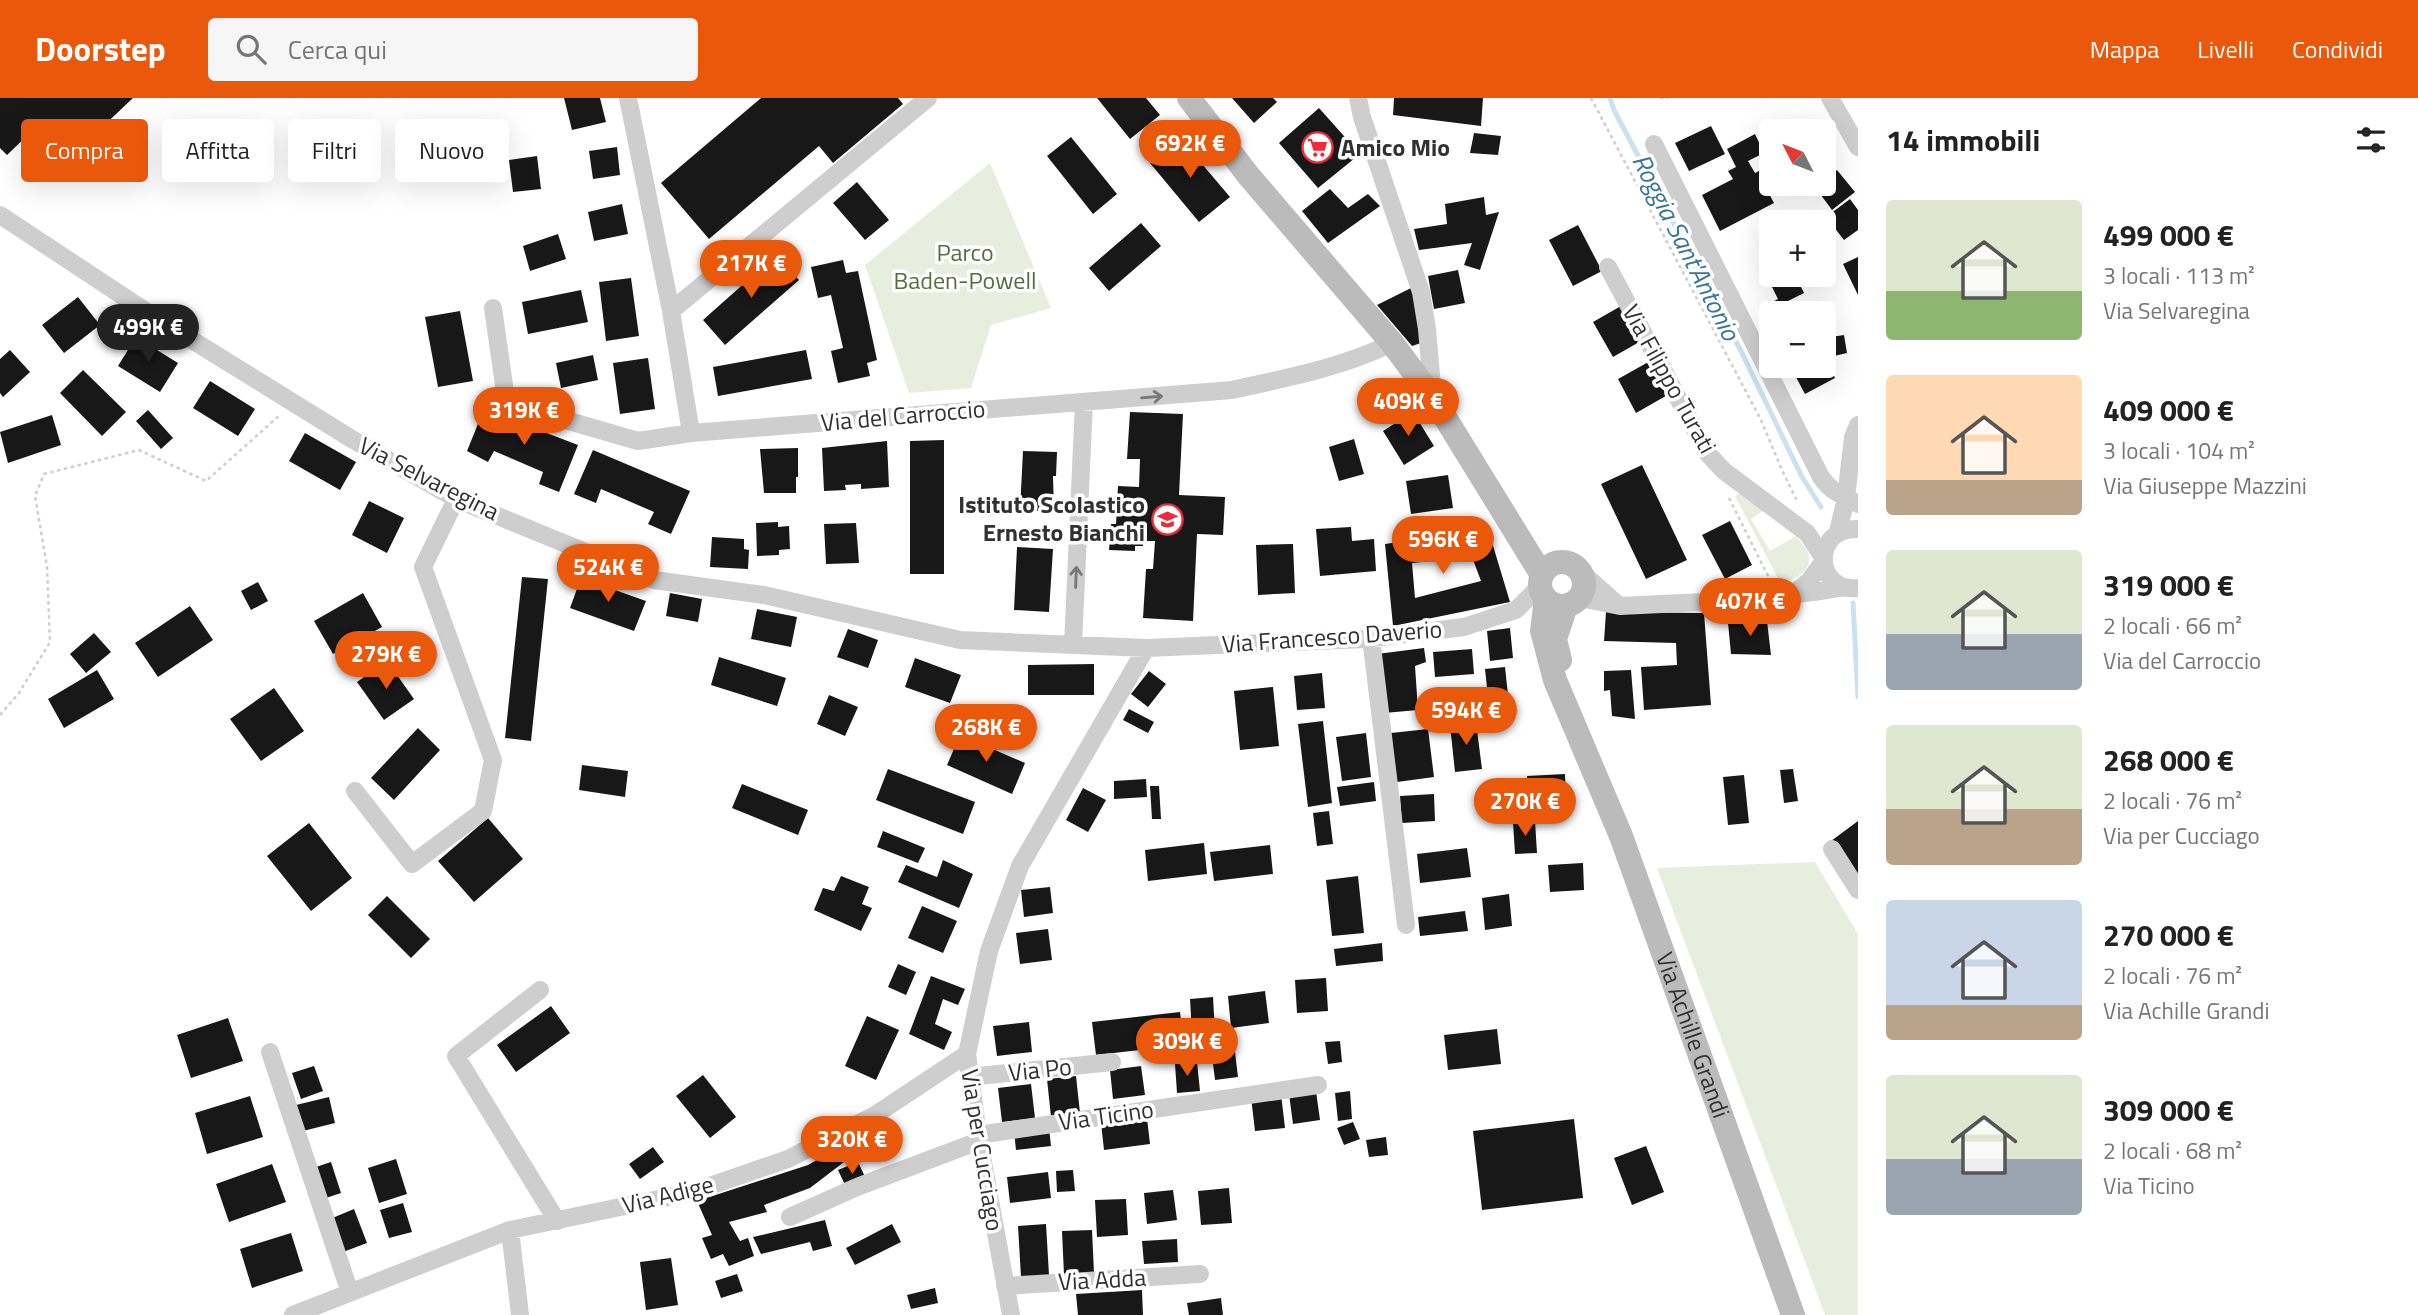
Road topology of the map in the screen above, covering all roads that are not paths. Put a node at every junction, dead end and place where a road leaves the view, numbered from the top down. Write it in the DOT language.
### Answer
graph roads {
  1 [pos="628,98"];
  2 [pos="928,98"];
  3 [pos="1189,98"];
  4 [pos="1358,98"];
  5 [pos="1830,98"];
  6 [pos="1654,144"];
  7 [pos="1858,147"];
  8 [pos="0,215"];
  9 [pos="1608,267"];
  10 [pos="493,307"];
  11 [pos="671,311"];
  12 [pos="1391,343"];
  13 [pos="1433,398"];
  14 [pos="1084,402"];
  15 [pos="1858,425"];
  16 [pos="691,433"];
  17 [pos="1853,450"];
  18 [pos="1858,473"];
  19 [pos="456,499"];
  20 [pos="1852,501"];
  21 [pos="1858,529"];
  22 [pos="1807,533"];
  23 [pos="1835,535"];
  24 [pos="1823,559"];
  25 [pos="1559,585"];
  26 [pos="1851,588"];
  27 [pos="1786,595"];
  28 [pos="1620,606"];
  29 [pos="1371,638"];
  30 [pos="1073,645"];
  31 [pos="1146,648"];
  32 [pos="355,791"];
  33 [pos="1832,849"];
  34 [pos="1858,890"];
  35 [pos="1406,925"];
  36 [pos="540,990"];
  37 [pos="270,1052"];
  38 [pos="967,1054"];
  39 [pos="1112,1062"];
  40 [pos="969,1077"];
  41 [pos="1318,1085"];
  42 [pos="978,1138"];
  43 [pos="790,1217"];
  44 [pos="557,1220"];
  45 [pos="510,1230"];
  46 [pos="1200,1274"];
  47 [pos="1005,1286"];
  48 [pos="350,1293"];
  49 [pos="293,1315"];
  50 [pos="520,1315"];
  51 [pos="1011,1315"];
  52 [pos="1793,1315"];
  1 -- 11 [label="street"];
  2 -- 11 [label="street"];
  3 -- 12 [label="main road"];
  4 -- 13 [label="street"];
  5 -- 7 [label="street"];
  6 -- 20 [label="street"];
  8 -- 19 [label="street, Via Selvaregina"];
  9 -- 22 [label="street, Via Filippo Turati"];
  10 -- 16 [label="street, Via del Carroccio"];
  11 -- 16 [label="street"];
  12 -- 13 [label="main road"];
  14 -- 12 [label="street, Via del Carroccio, one-way"];
  13 -- 25 [label="main road"];
  14 -- 16 [label="street, Via del Carroccio"];
  30 -- 14 [label="street, one-way"];
  15 -- 17 [label="street"];
  17 -- 18 [label="street"];
  17 -- 20 [label="street"];
  19 -- 30 [label="street, Via Selvaregina"];
  19 -- 32 [label="street"];
  20 -- 23 [label="street"];
  21 -- 23 [label="street"];
  22 -- 23 [label="street, Via Filippo Turati"];
  22 -- 24 [label="street, Via Filippo Turati"];
  23 -- 24 [label="street"];
  24 -- 26 [label="street, Via Filippo Turati"];
  24 -- 27 [label="street"];
  25 -- 28 [label="street"];
  25 -- 28 [label="street"];
  25 -- 29 [label="street, Via Francesco Daverio"];
  25 -- 52 [label="main road, Via Achille Grandi"];
  26 -- 27 [label="street"];
  27 -- 28 [label="street"];
  29 -- 31 [label="street, Via Francesco Daverio"];
  29 -- 35 [label="street"];
  30 -- 31 [label="street, Via Selvaregina"];
  31 -- 38 [label="street, Via per Cucciago"];
  33 -- 34 [label="street"];
  36 -- 44 [label="street"];
  37 -- 48 [label="street"];
  38 -- 40 [label="street, Via per Cucciago"];
  38 -- 44 [label="street, Via Adige"];
  39 -- 40 [label="street, Via Po"];
  40 -- 42 [label="street, Via per Cucciago"];
  41 -- 42 [label="street, Via Ticino"];
  42 -- 43 [label="street, Via Ticino"];
  42 -- 47 [label="street, Via per Cucciago"];
  44 -- 45 [label="street, Via Adige"];
  45 -- 48 [label="street, Via Adige"];
  45 -- 50 [label="street"];
  46 -- 47 [label="street, Via Adda"];
  47 -- 51 [label="street, Via per Cucciago"];
  48 -- 49 [label="street, Via Adige"];
}
